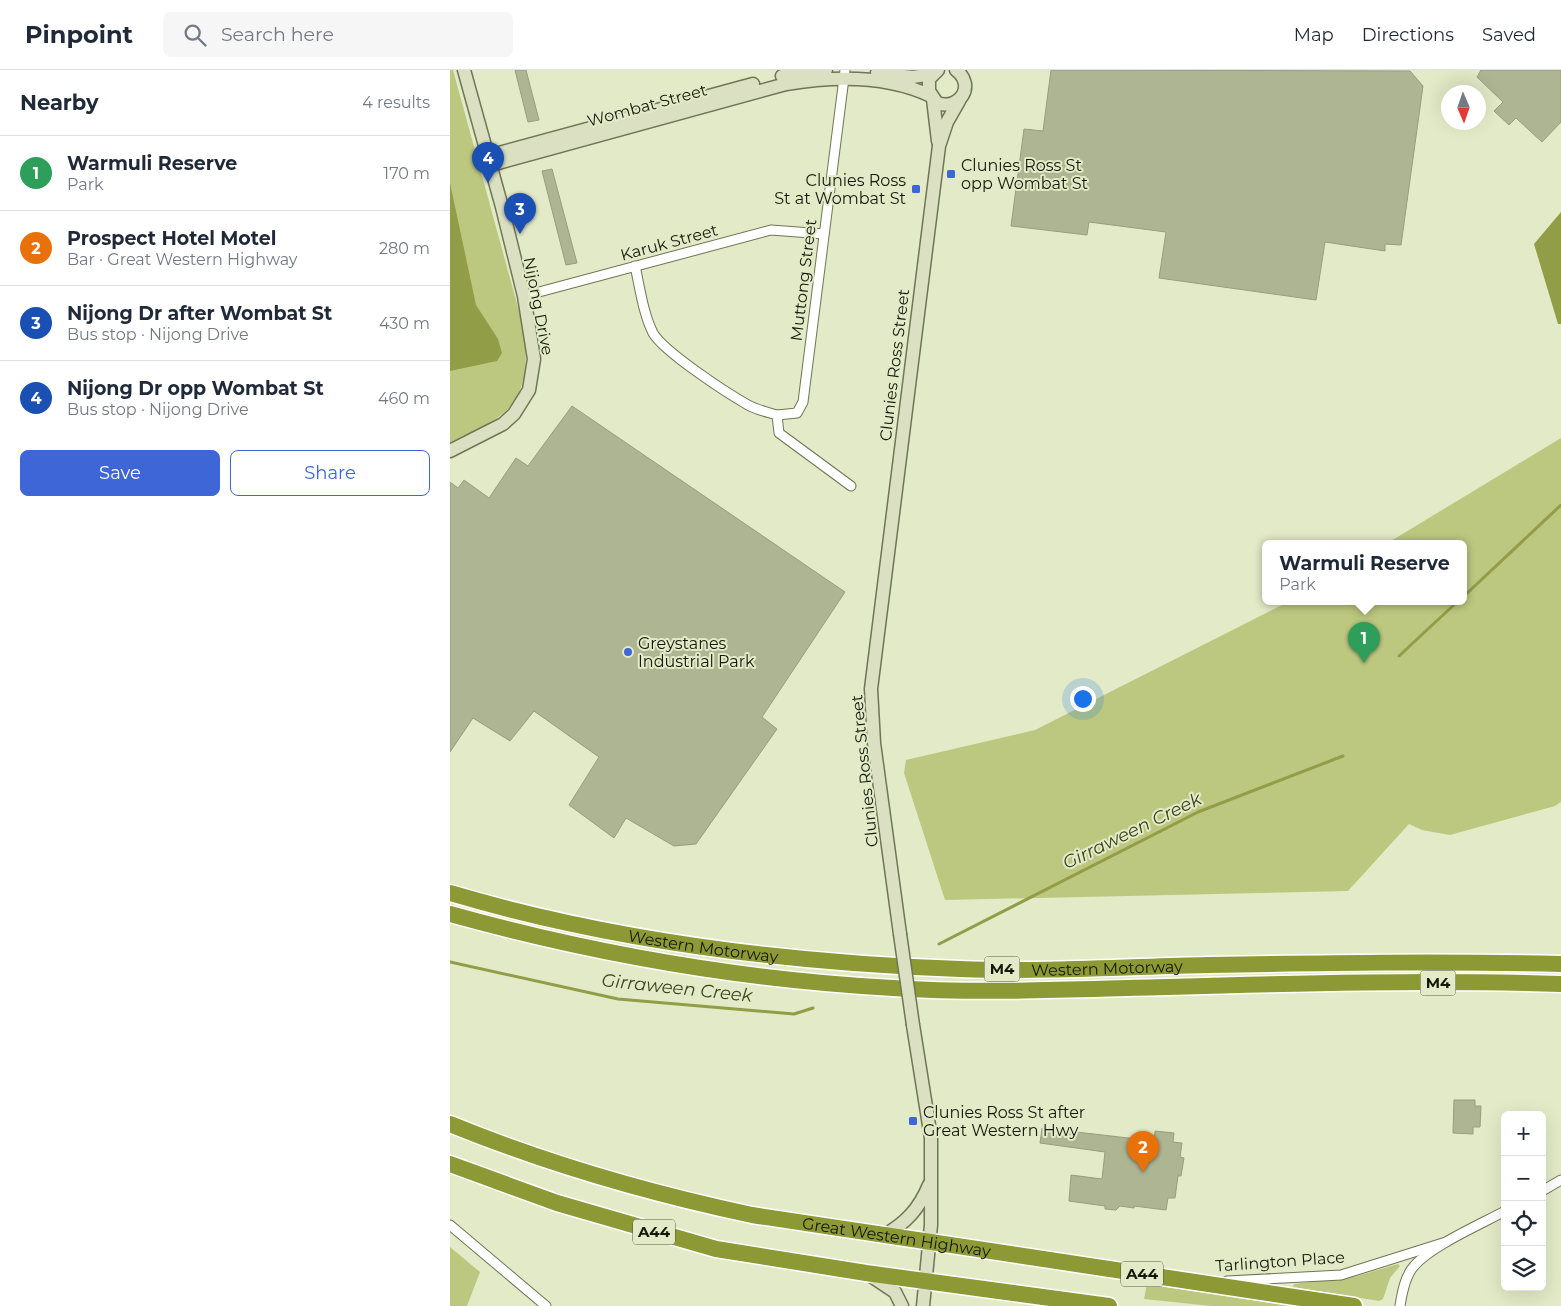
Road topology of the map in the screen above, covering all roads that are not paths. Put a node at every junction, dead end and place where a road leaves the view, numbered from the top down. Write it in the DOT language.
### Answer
graph roads {
  1 [pos="464,70"];
  2 [pos="826,70"];
  3 [pos="936,71"];
  4 [pos="843,73"];
  5 [pos="961,73"];
  6 [pos="932,97"];
  7 [pos="959,101"];
  8 [pos="939,146"];
  9 [pos="489,160"];
  10 [pos="824,234"];
  11 [pos="635,266"];
  12 [pos="524,296"];
  13 [pos="777,414"];
  14 [pos="450,451"];
  15 [pos="851,486"];
  16 [pos="450,893"];
  17 [pos="450,914"];
  18 [pos="1561,964"];
  19 [pos="1561,984"];
  20 [pos="450,1124"];
  21 [pos="450,1164"];
  22 [pos="932,1178"];
  23 [pos="1561,1180"];
  24 [pos="1546,1189"];
  25 [pos="1501,1213"];
  26 [pos="450,1226"];
  27 [pos="883,1236"];
  28 [pos="1446,1242"];
  29 [pos="930,1243"];
  30 [pos="866,1273"];
  31 [pos="925,1281"];
  32 [pos="1201,1282"];
  33 [pos="546,1306"];
  34 [pos="902,1306"];
  35 [pos="923,1306"];
  36 [pos="1109,1306"];
  37 [pos="1354,1306"];
  38 [pos="1400,1306"];
  1 -- 9 [label="street, Nijong Drive"];
  2 -- 9 [label="street, Wombat Street"];
  3 -- 4 [label="street, Wombat Street"];
  3 -- 6 [label="street, Clunies Ross Street"];
  4 -- 6 [label="street, Wombat Street"];
  4 -- 9 [label="street, Wombat Street"];
  4 -- 10 [label="street, Muttong Street"];
  5 -- 7 [label="street, Clunies Ross Street"];
  6 -- 7 [label="street, Wombat Street"];
  6 -- 8 [label="street, Clunies Ross Street"];
  7 -- 8 [label="street, Clunies Ross Street"];
  8 -- 22 [label="street, Clunies Ross Street, bridge"];
  9 -- 12 [label="street, Nijong Drive"];
  10 -- 11 [label="street, Karuk Street"];
  10 -- 13 [label="street, Muttong Street"];
  11 -- 12 [label="street, Karuk Street"];
  11 -- 13 [label="street"];
  12 -- 14 [label="street, Nijong Drive"];
  13 -- 15 [label="street"];
  16 -- 18 [label="highway, Western Motorway / M4"];
  17 -- 19 [label="highway, Western Motorway / M4"];
  20 -- 27 [label="highway, Great Western Highway / A44"];
  21 -- 30 [label="highway, A44"];
  22 -- 27 [label="street"];
  22 -- 29 [label="street, Clunies Ross Street"];
  23 -- 24 [label="street"];
  25 -- 28 [label="street, Tarlington Place"];
  26 -- 33 [label="street"];
  27 -- 29 [label="highway, Great Western Highway / A44"];
  28 -- 32 [label="street, Tarlington Place"];
  28 -- 38 [label="street, Tarlington Place"];
  29 -- 31 [label="street, Clunies Ross Street"];
  29 -- 32 [label="highway, Great Western Highway / A44"];
  30 -- 31 [label="highway, A44"];
  30 -- 34 [label="street"];
  31 -- 35 [label="street, Clunies Ross Street"];
  31 -- 36 [label="highway, A44"];
  32 -- 37 [label="highway, Great Western Highway / A44"];
}
